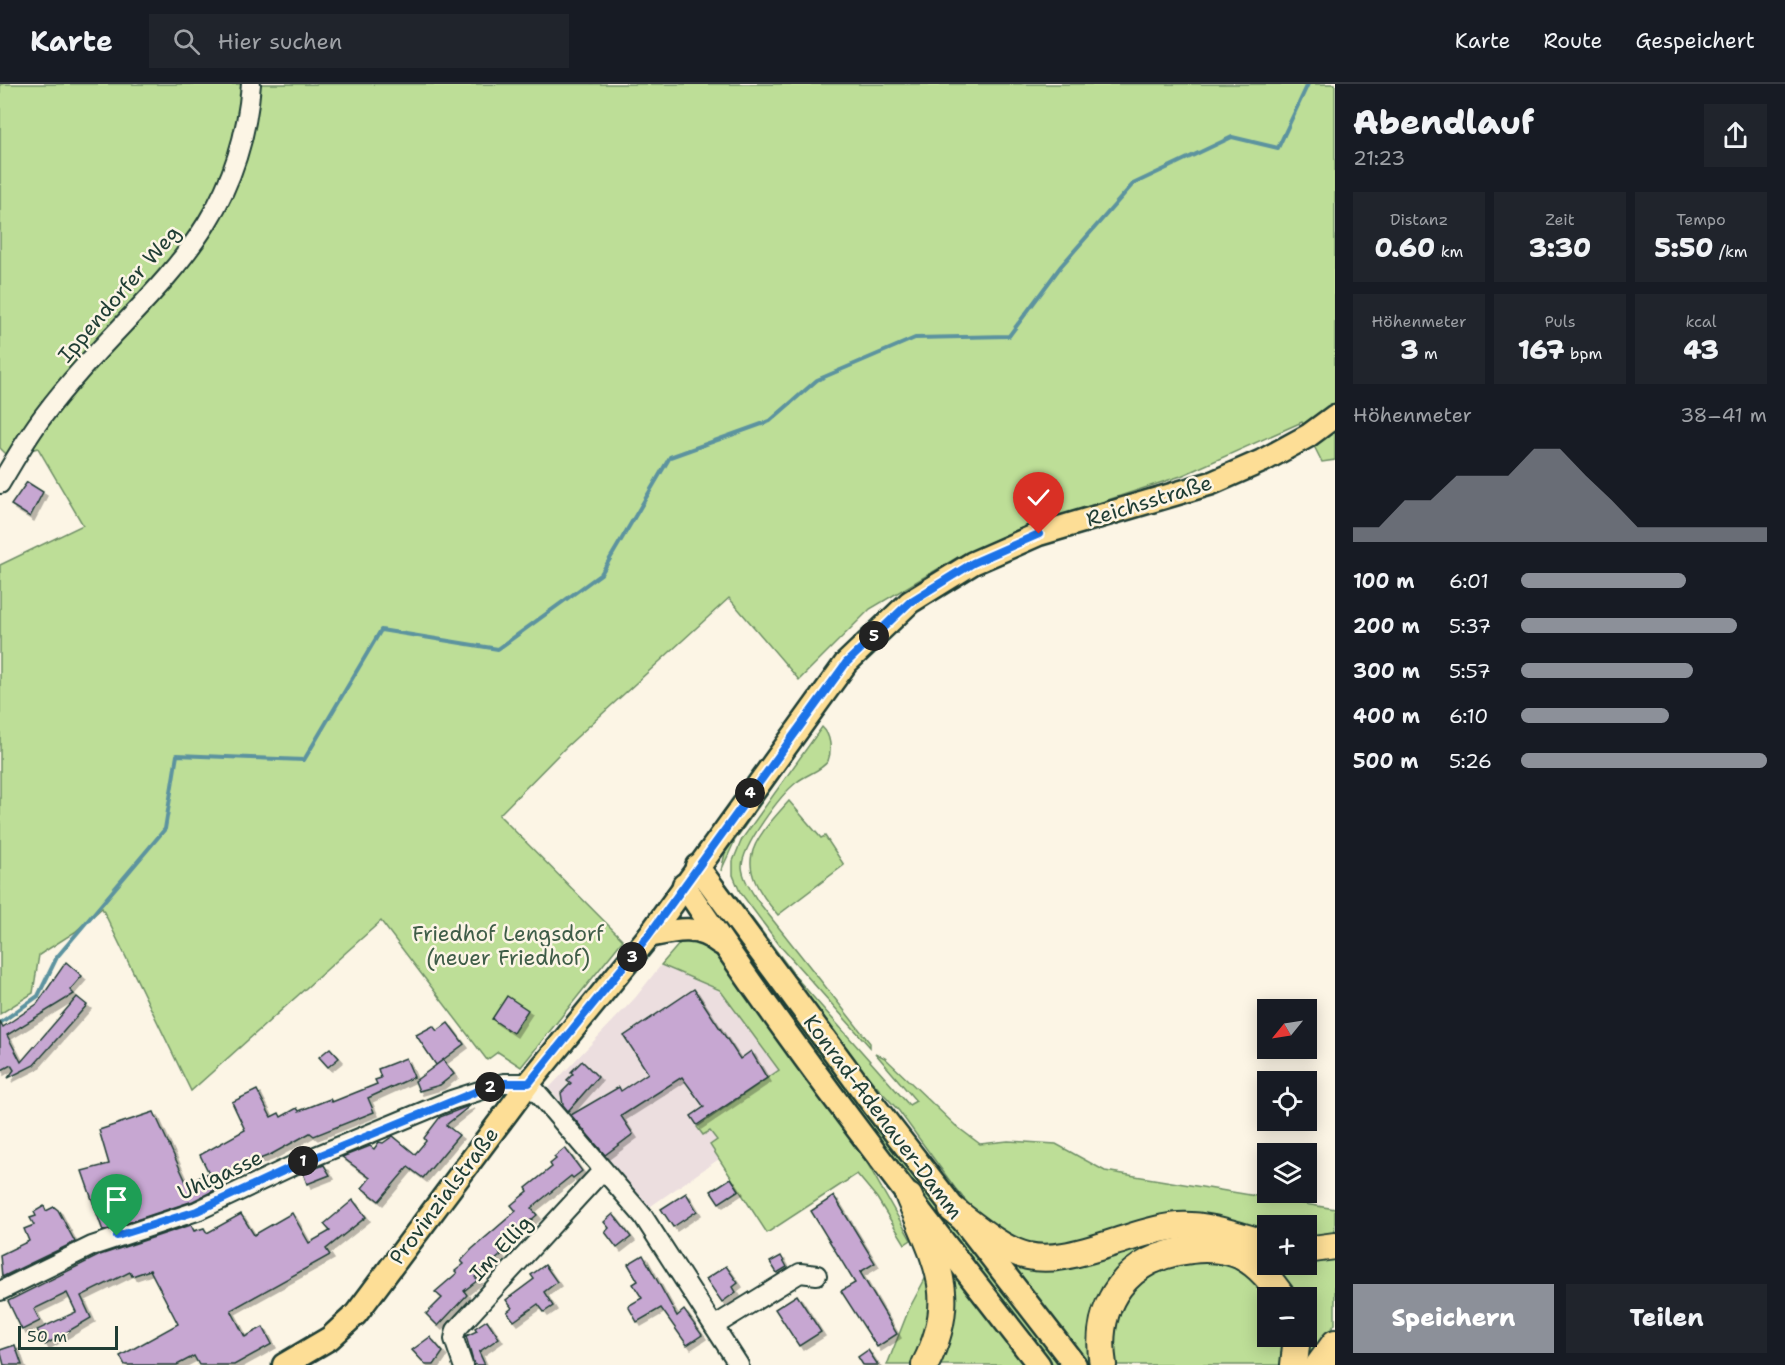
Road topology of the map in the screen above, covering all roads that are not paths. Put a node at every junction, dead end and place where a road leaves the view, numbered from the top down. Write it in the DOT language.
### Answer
graph roads {
  1 [pos="251,84"];
  2 [pos="1335,416"];
  3 [pos="0,484"];
  4 [pos="697,866"];
  5 [pos="684,885"];
  6 [pos="648,936"];
  7 [pos="725,948"];
  8 [pos="529,1083"];
  9 [pos="603,1170"];
  10 [pos="909,1197"];
  11 [pos="952,1209"];
  12 [pos="1257,1241"];
  13 [pos="1335,1246"];
  14 [pos="1317,1248"];
  15 [pos="817,1275"];
  16 [pos="1275,1287"];
  17 [pos="0,1291"];
  18 [pos="714,1326"];
  19 [pos="1335,1343"];
  20 [pos="1296,1347"];
  21 [pos="284,1365"];
  22 [pos="463,1365"];
  23 [pos="739,1365"];
  24 [pos="925,1365"];
  25 [pos="1039,1365"];
  26 [pos="1075,1365"];
  27 [pos="1102,1365"];
  28 [pos="1294,1365"];
  29 [pos="1318,1365"];
  1 -- 3 [label="street, Ippendorfer Weg"];
  2 -- 4 [label="main road, Reichsstraße"];
  4 -- 5 [label="main road, Provinzialstraße"];
  4 -- 11 [label="main road, Konrad-Adenauer-Damm"];
  5 -- 6 [label="main road, Provinzialstraße"];
  5 -- 7 [label="main road, Konrad-Adenauer-Damm"];
  6 -- 7 [label="main road"];
  6 -- 8 [label="main road, Provinzialstraße"];
  7 -- 10 [label="main road, Konrad-Adenauer-Damm"];
  8 -- 9 [label="street"];
  8 -- 17 [label="street, Uhlgasse"];
  8 -- 21 [label="main road, Provinzialstraße"];
  9 -- 18 [label="street"];
  9 -- 22 [label="street, Im Ellig"];
  10 -- 24 [label="highway"];
  10 -- 25 [label="main road, Konrad-Adenauer-Damm"];
  11 -- 12 [label="highway"];
  11 -- 26 [label="main road, Konrad-Adenauer-Damm"];
  13 -- 14 [label="highway"];
  15 -- 18 [label="street"];
  16 -- 27 [label="highway"];
  18 -- 23 [label="street"];
  19 -- 29 [label="highway"];
  20 -- 28 [label="highway"];
}
